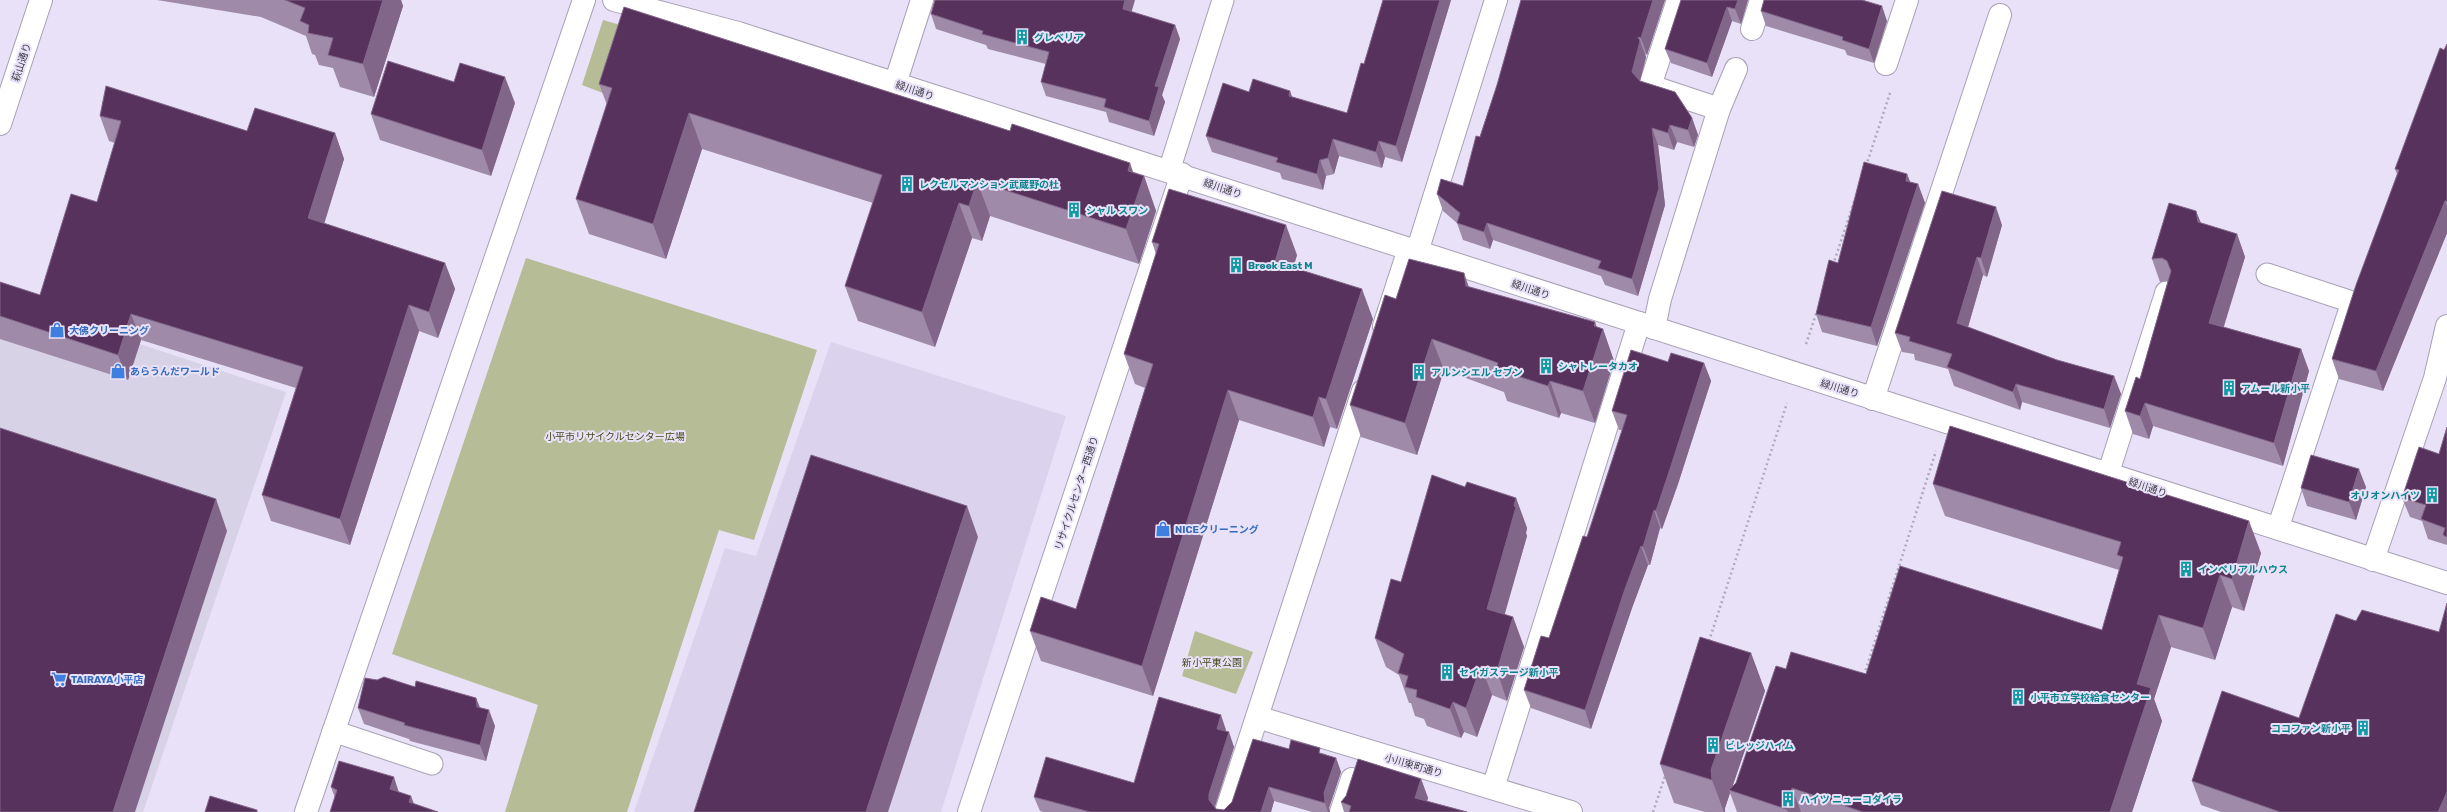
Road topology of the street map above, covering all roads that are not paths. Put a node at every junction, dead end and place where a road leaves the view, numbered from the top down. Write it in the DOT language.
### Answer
graph roads {
  1 [pos="41,0"];
  2 [pos="584,0"];
  3 [pos="614,0"];
  4 [pos="922,0"];
  5 [pos="1223,0"];
  6 [pos="1496,0"];
  7 [pos="1678,0"];
  8 [pos="1761,0"];
  9 [pos="1907,0"];
  10 [pos="2000,15"];
  11 [pos="1752,29"];
  12 [pos="1886,64"];
  13 [pos="1736,69"];
  14 [pos="895,84"];
  15 [pos="1719,109"];
  16 [pos="0,124"];
  17 [pos="1176,172"];
  18 [pos="1413,251"];
  19 [pos="2267,274"];
  20 [pos="2166,292"];
  21 [pos="1646,326"];
  22 [pos="2447,326"];
  23 [pos="1379,342"];
  24 [pos="1369,372"];
  25 [pos="1873,399"];
  26 [pos="2108,474"];
  27 [pos="2278,528"];
  28 [pos="2373,560"];
  29 [pos="2447,583"];
  30 [pos="1257,717"];
  31 [pos="333,732"];
  32 [pos="1362,750"];
  33 [pos="432,764"];
  34 [pos="1493,788"];
  35 [pos="306,812"];
  36 [pos="969,812"];
  37 [pos="1226,812"];
  38 [pos="1341,812"];
  39 [pos="1571,812"];
  1 -- 16 [label="street, 萩山通り"];
  2 -- 31 [label="street"];
  3 -- 14 [label="street, 緑川通り"];
  4 -- 14 [label="street"];
  5 -- 17 [label="lane"];
  6 -- 18 [label="street"];
  7 -- 15 [label="street"];
  8 -- 11 [label="street"];
  9 -- 12 [label="street"];
  10 -- 25 [label="street"];
  13 -- 15 [label="street"];
  14 -- 17 [label="street, 緑川通り"];
  15 -- 21 [label="street"];
  17 -- 18 [label="street, 緑川通り"];
  17 -- 36 [label="street, リサイクルセンター西通り"];
  18 -- 21 [label="street, 緑川通り"];
  18 -- 23 [label="street"];
  19 -- 27 [label="lane"];
  20 -- 26 [label="lane"];
  21 -- 25 [label="street, 緑川通り"];
  21 -- 34 [label="street"];
  22 -- 28 [label="street"];
  24 -- 30 [label="street"];
  25 -- 26 [label="street, 緑川通り"];
  26 -- 27 [label="street, 緑川通り"];
  27 -- 28 [label="street, 緑川通り"];
  28 -- 29 [label="street, 緑川通り"];
  30 -- 32 [label="street, 小川東町通り"];
  30 -- 37 [label="street"];
  31 -- 33 [label="lane"];
  31 -- 35 [label="street"];
  32 -- 34 [label="street, 小川東町通り"];
  32 -- 38 [label="street"];
  34 -- 39 [label="street, 小川東町通り"];
}
